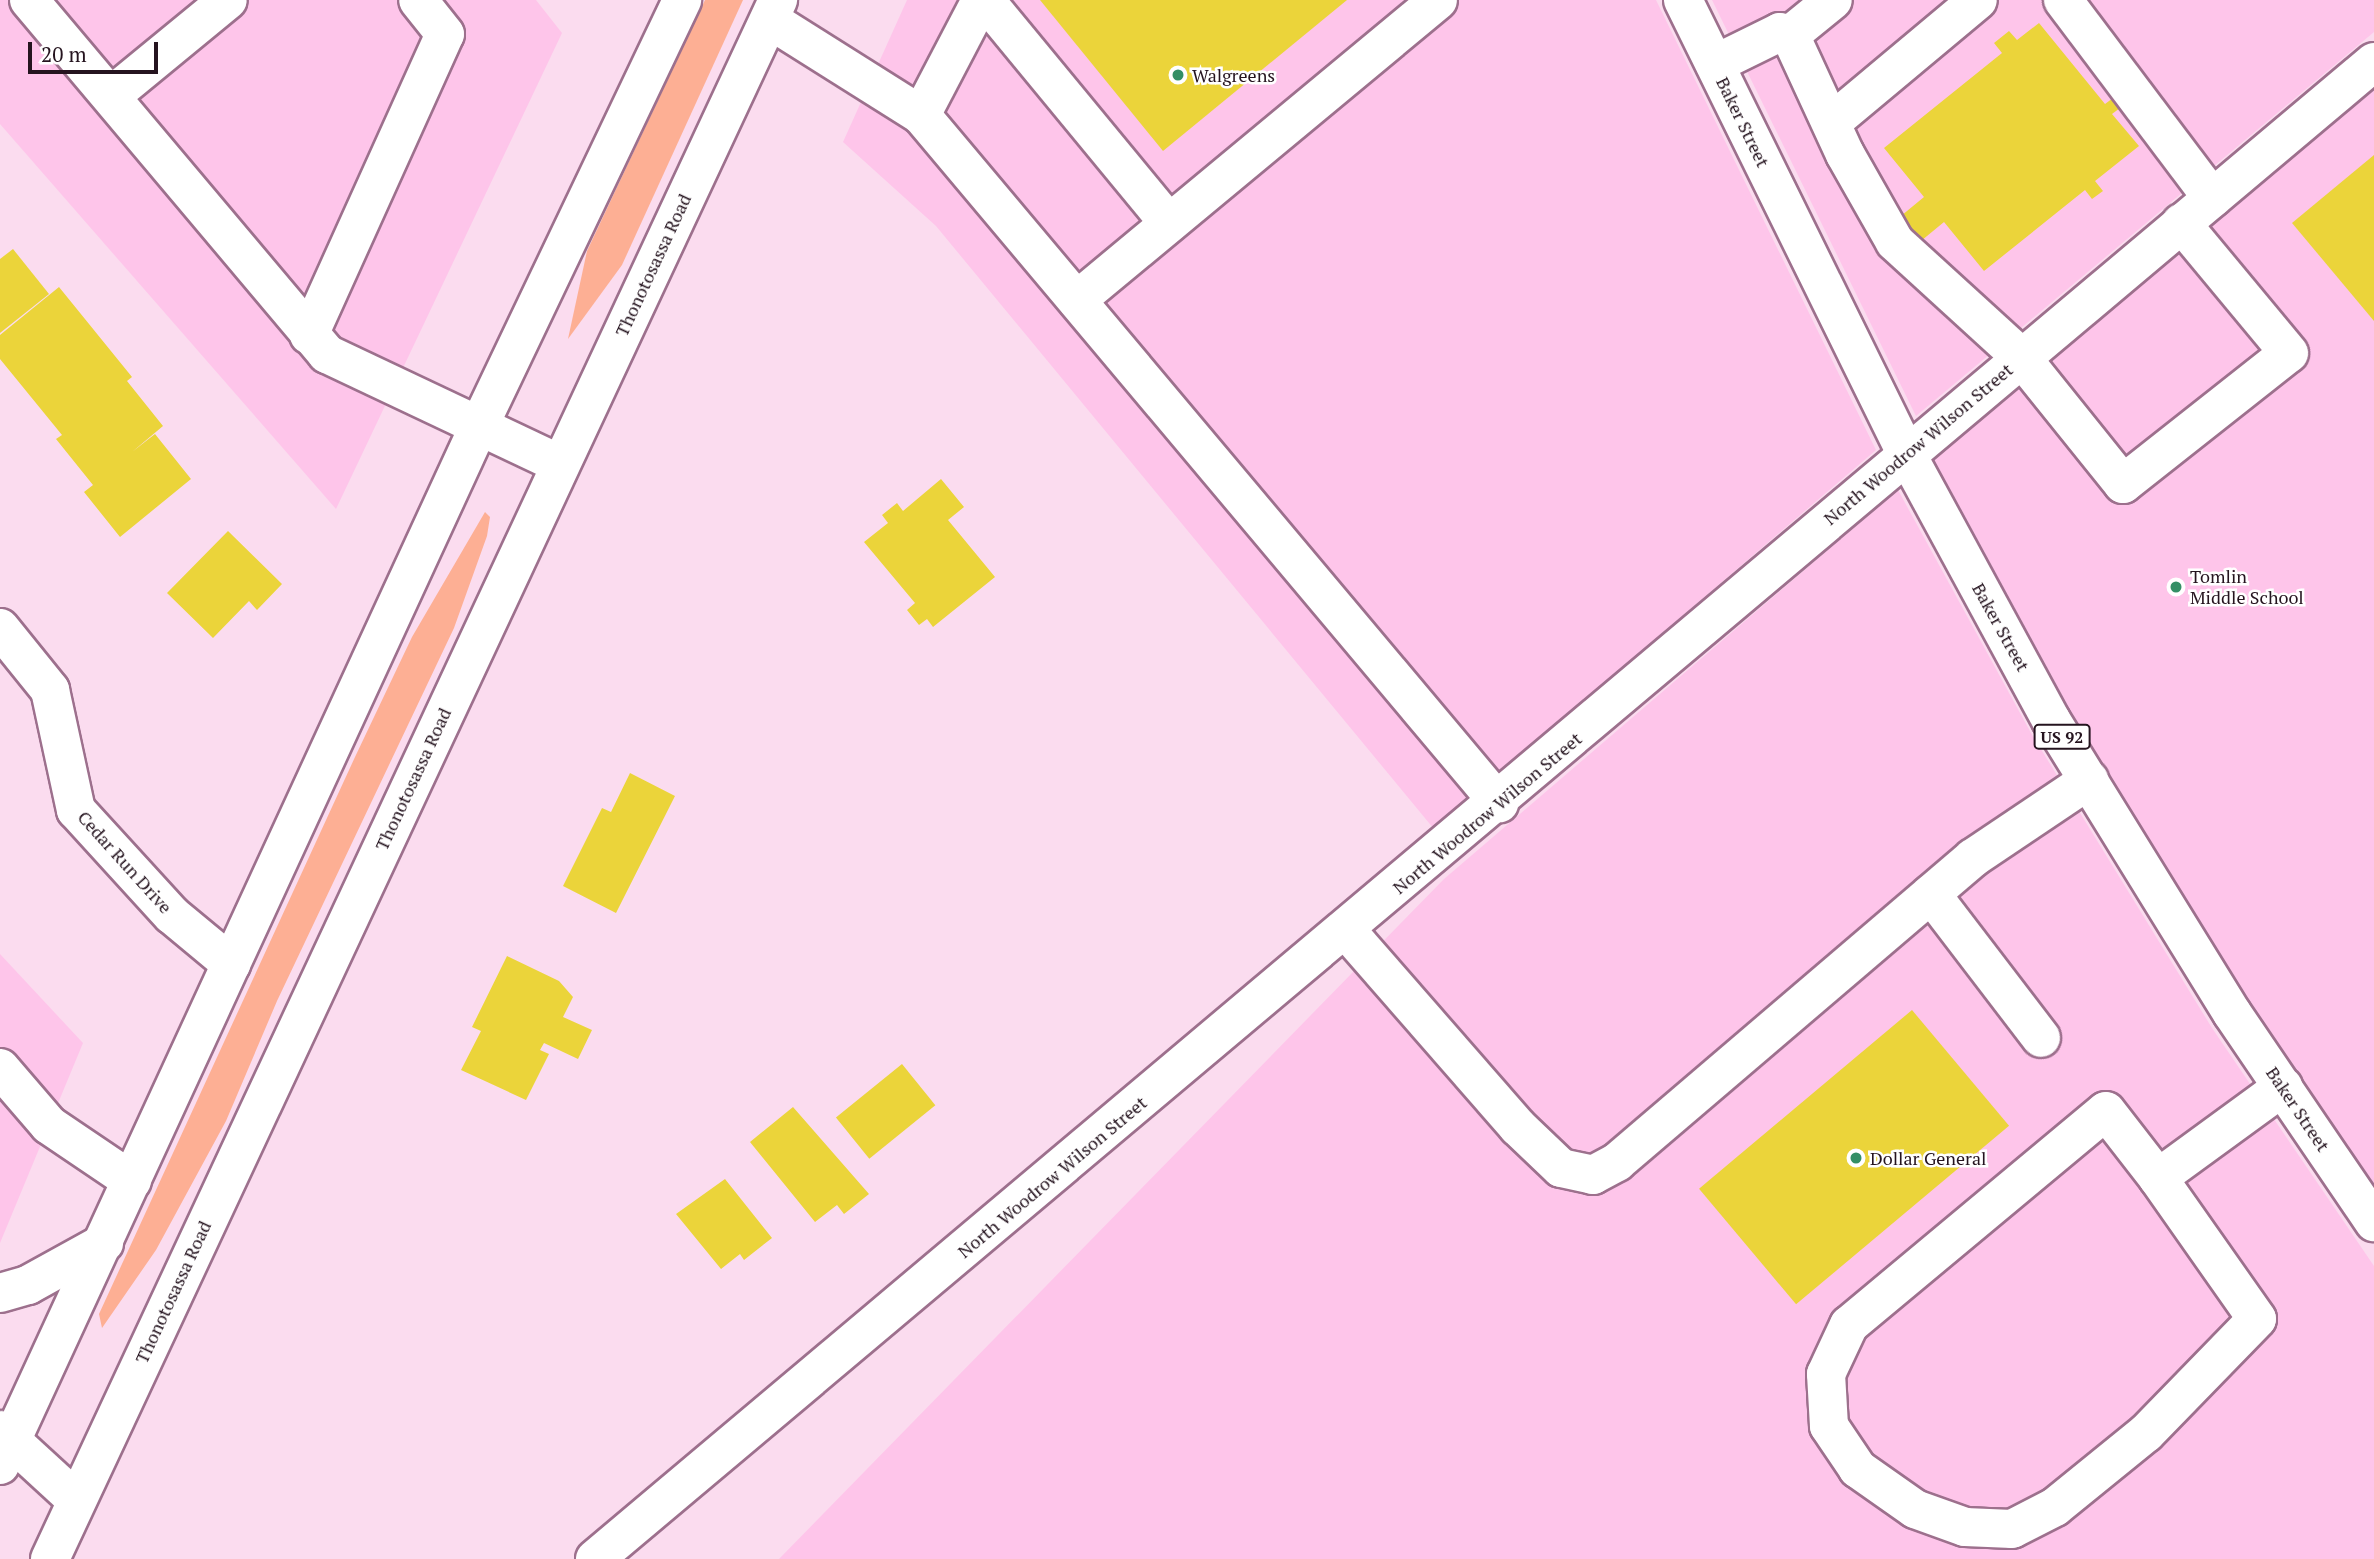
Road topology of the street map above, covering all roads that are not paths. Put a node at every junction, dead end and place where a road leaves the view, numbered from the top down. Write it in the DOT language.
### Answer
graph roads {
  1 [pos="29,0"];
  2 [pos="228,0"];
  3 [pos="418,0"];
  4 [pos="682,0"];
  5 [pos="983,0"];
  6 [pos="1438,0"];
  7 [pos="1683,0"];
  8 [pos="1833,0"];
  9 [pos="1978,0"];
  10 [pos="2063,0"];
  11 [pos="774,10"];
  12 [pos="1790,35"];
  13 [pos="2374,62"];
  14 [pos="1715,64"];
  15 [pos="111,96"];
  16 [pos="921,115"];
  17 [pos="1832,122"];
  18 [pos="2212,198"];
  19 [pos="1169,223"];
  20 [pos="2181,223"];
  21 [pos="1077,300"];
  22 [pos="309,335"];
  23 [pos="2021,357"];
  24 [pos="479,426"];
  25 [pos="1906,453"];
  26 [pos="560,464"];
  27 [pos="0,628"];
  28 [pos="2089,780"];
  29 [pos="1499,803"];
  30 [pos="1931,894"];
  31 [pos="1347,931"];
  32 [pos="231,964"];
  33 [pos="2041,1038"];
  34 [pos="0,1068"];
  35 [pos="2283,1087"];
  36 [pos="2158,1178"];
  37 [pos="132,1181"];
  38 [pos="2374,1222"];
  39 [pos="104,1243"];
  40 [pos="0,1293"];
  41 [pos="4,1446"];
  42 [pos="76,1500"];
  43 [pos="50,1559"];
  44 [pos="595,1559"];
  1 -- 15 [label="main road"];
  2 -- 15 [label="main road"];
  3 -- 22 [label="main road"];
  4 -- 24 [label="main road"];
  5 -- 16 [label="main road"];
  5 -- 19 [label="main road"];
  6 -- 19 [label="main road"];
  7 -- 14 [label="main road, Baker Street / US 92"];
  8 -- 12 [label="main road"];
  9 -- 17 [label="main road"];
  10 -- 18 [label="main road"];
  11 -- 16 [label="main road"];
  11 -- 26 [label="main road, Thonotosassa Road"];
  12 -- 14 [label="main road"];
  12 -- 17 [label="main road"];
  13 -- 18 [label="main road, North Woodrow Wilson Street"];
  14 -- 25 [label="main road, Baker Street / US 92"];
  15 -- 22 [label="main road"];
  16 -- 21 [label="main road"];
  17 -- 23 [label="main road"];
  18 -- 20 [label="main road, North Woodrow Wilson Street"];
  19 -- 21 [label="main road"];
  20 -- 23 [label="main road, North Woodrow Wilson Street"];
  20 -- 23 [label="main road"];
  21 -- 29 [label="main road"];
  22 -- 24 [label="main road"];
  23 -- 25 [label="main road, North Woodrow Wilson Street"];
  24 -- 26 [label="main road"];
  24 -- 32 [label="main road"];
  25 -- 28 [label="main road, Baker Street / US 92"];
  25 -- 29 [label="main road, North Woodrow Wilson Street"];
  26 -- 42 [label="main road, Thonotosassa Road"];
  27 -- 32 [label="main road, Cedar Run Drive"];
  28 -- 30 [label="main road"];
  28 -- 35 [label="main road, Baker Street / US 92"];
  29 -- 31 [label="main road, North Woodrow Wilson Street"];
  30 -- 31 [label="main road"];
  30 -- 33 [label="main road"];
  31 -- 44 [label="main road, North Woodrow Wilson Street"];
  32 -- 37 [label="main road"];
  34 -- 37 [label="main road"];
  35 -- 36 [label="main road"];
  35 -- 38 [label="main road, Baker Street / US 92"];
  36 -- 36 [label="main road"];
  37 -- 39 [label="main road"];
  39 -- 40 [label="main road"];
  39 -- 41 [label="main road"];
  41 -- 42 [label="main road"];
  42 -- 43 [label="main road, Thonotosassa Road"];
}
